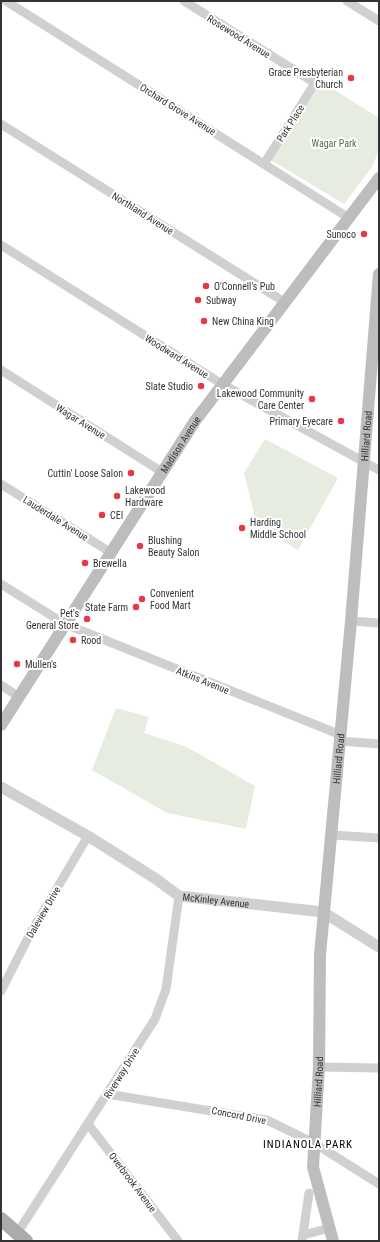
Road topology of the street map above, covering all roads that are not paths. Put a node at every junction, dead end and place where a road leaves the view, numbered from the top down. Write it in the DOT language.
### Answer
graph roads {
  1 [pos="6,1"];
  2 [pos="184,1"];
  3 [pos="347,1"];
  4 [pos="379,21"];
  5 [pos="315,83"];
  6 [pos="1,124"];
  7 [pos="264,164"];
  8 [pos="379,178"];
  9 [pos="349,218"];
  10 [pos="1,245"];
  11 [pos="379,274"];
  12 [pos="286,302"];
  13 [pos="376,356"];
  14 [pos="1,370"];
  15 [pos="222,384"];
  16 [pos="364,461"];
  17 [pos="379,470"];
  18 [pos="162,472"];
  19 [pos="1,484"];
  20 [pos="110,552"];
  21 [pos="1,584"];
  22 [pos="352,621"];
  23 [pos="379,623"];
  24 [pos="65,624"];
  25 [pos="1,685"];
  26 [pos="19,697"];
  27 [pos="1,725"];
  28 [pos="341,738"];
  29 [pos="379,744"];
  30 [pos="1,787"];
  31 [pos="332,834"];
  32 [pos="88,836"];
  33 [pos="379,838"];
  34 [pos="179,896"];
  35 [pos="324,912"];
  36 [pos="379,947"];
  37 [pos="1,991"];
  38 [pos="319,1067"];
  39 [pos="379,1068"];
  40 [pos="107,1094"];
  41 [pos="88,1124"];
  42 [pos="314,1144"];
  43 [pos="379,1184"];
  44 [pos="309,1193"];
  45 [pos="1,1219"];
  46 [pos="330,1228"];
  47 [pos="22,1237"];
  48 [pos="303,1238"];
  49 [pos="178,1241"];
  50 [pos="333,1241"];
  1 -- 7 [label="street, Orchard Grove Avenue"];
  2 -- 5 [label="street, Rosewood Avenue"];
  3 -- 4 [label="street"];
  5 -- 7 [label="street, Park Place"];
  6 -- 12 [label="street, Northland Avenue"];
  7 -- 9 [label="street, Orchard Grove Avenue"];
  8 -- 9 [label="main road, Madison Avenue"];
  9 -- 12 [label="main road, Madison Avenue"];
  10 -- 15 [label="street, Woodward Avenue"];
  11 -- 13 [label="main road, Hilliard Road"];
  12 -- 15 [label="main road, Madison Avenue"];
  13 -- 16 [label="main road, Hilliard Road"];
  14 -- 18 [label="street, Wagar Avenue"];
  15 -- 16 [label="street, Woodward Avenue"];
  15 -- 18 [label="main road, Madison Avenue"];
  16 -- 17 [label="street, Woodward Avenue"];
  16 -- 22 [label="main road, Hilliard Road"];
  18 -- 20 [label="main road, Madison Avenue"];
  19 -- 20 [label="street, Lauderdale Avenue"];
  20 -- 24 [label="main road, Madison Avenue"];
  21 -- 24 [label="street, Atkins Avenue"];
  22 -- 23 [label="street"];
  22 -- 28 [label="main road, Hilliard Road"];
  24 -- 26 [label="main road, Madison Avenue"];
  24 -- 28 [label="street, Atkins Avenue"];
  25 -- 26 [label="street"];
  26 -- 27 [label="main road, Madison Avenue"];
  28 -- 29 [label="street, Atkins Avenue"];
  28 -- 31 [label="main road, Hilliard Road"];
  30 -- 32 [label="street, McKinley Avenue"];
  31 -- 33 [label="street"];
  31 -- 35 [label="main road, Hilliard Road"];
  32 -- 34 [label="street, McKinley Avenue"];
  32 -- 37 [label="street, Daleview Drive"];
  34 -- 35 [label="street, McKinley Avenue"];
  34 -- 40 [label="street, Riverway Drive"];
  35 -- 36 [label="street, McKinley Avenue"];
  35 -- 38 [label="main road, Hilliard Road"];
  38 -- 39 [label="street"];
  38 -- 42 [label="main road, Hilliard Road"];
  40 -- 41 [label="street, Riverway Drive"];
  40 -- 42 [label="street, Concord Drive"];
  41 -- 47 [label="street, Riverway Drive"];
  41 -- 49 [label="street, Overbrook Avenue"];
  42 -- 43 [label="street, Concord Drive"];
  42 -- 46 [label="main road, Hilliard Road"];
  44 -- 48 [label="street"];
  45 -- 47 [label="main road"];
  46 -- 48 [label="street"];
  46 -- 50 [label="main road, Hilliard Road"];
}
